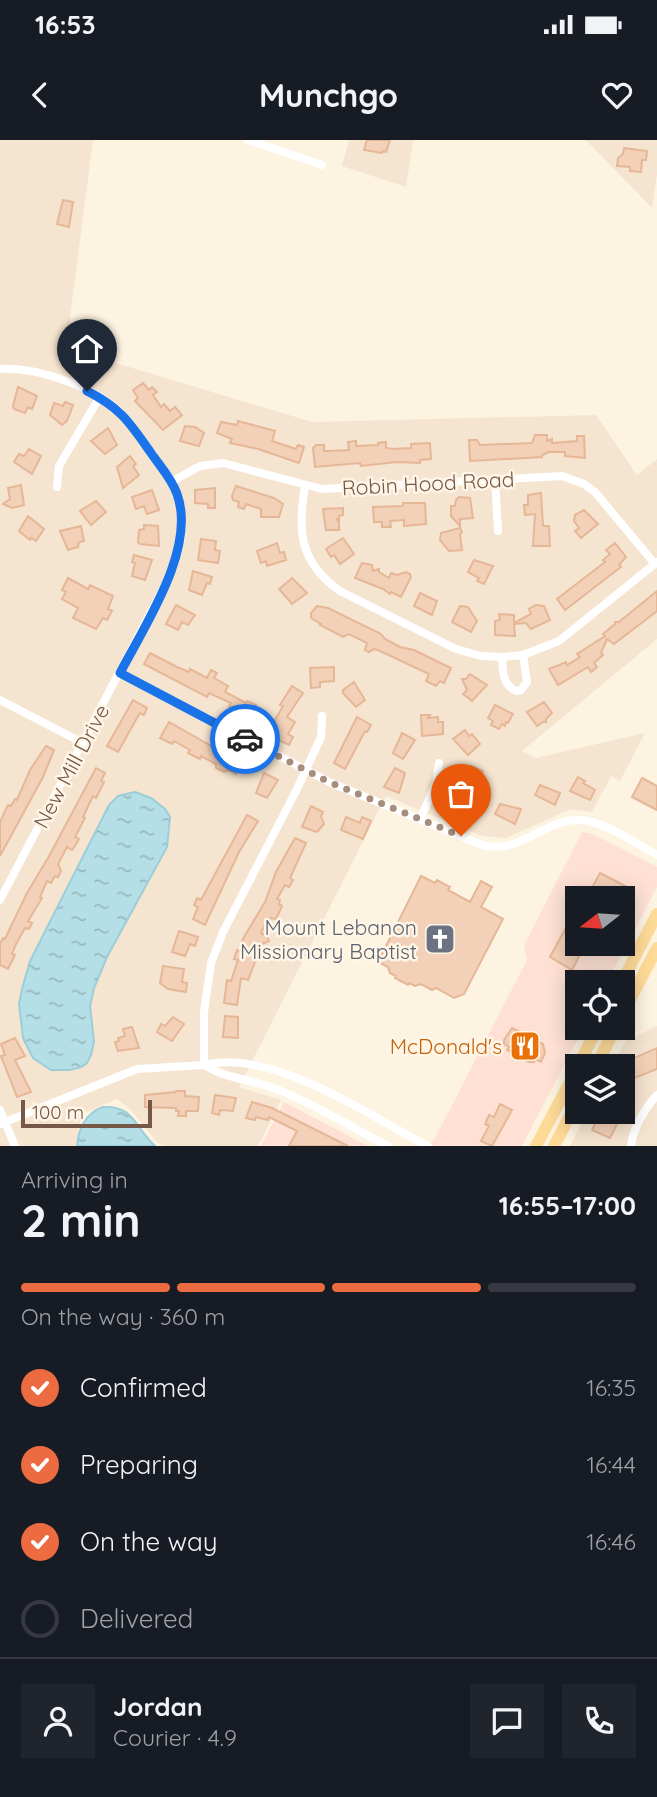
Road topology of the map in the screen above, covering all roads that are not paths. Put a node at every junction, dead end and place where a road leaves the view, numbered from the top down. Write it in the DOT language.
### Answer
graph roads {
  1 [pos="248,140"];
  2 [pos="322,165"];
  3 [pos="0,369"];
  4 [pos="99,397"];
  5 [pos="495,479"];
  6 [pos="172,481"];
  7 [pos="305,486"];
  8 [pos="57,487"];
  9 [pos="498,531"];
  10 [pos="656,563"];
  11 [pos="523,655"];
  12 [pos="502,657"];
  13 [pos="120,673"];
  14 [pos="0,700"];
  15 [pos="322,716"];
  16 [pos="83,743"];
  17 [pos="439,763"];
  18 [pos="305,771"];
  19 [pos="420,819"];
  20 [pos="657,855"];
  21 [pos="0,900"];
  22 [pos="657,914"];
  23 [pos="657,948"];
  24 [pos="628,970"];
  25 [pos="635,990"];
  26 [pos="204,1065"];
  27 [pos="565,1091"];
  28 [pos="657,1095"];
  29 [pos="0,1110"];
  30 [pos="3,1123"];
  31 [pos="565,1124"];
  32 [pos="15,1146"];
  33 [pos="388,1146"];
  34 [pos="428,1146"];
  35 [pos="536,1146"];
  36 [pos="554,1146"];
  37 [pos="632,1146"];
  1 -- 2 [label="street"];
  3 -- 4 [label="street, New Mill Drive"];
  4 -- 6 [label="street, New Mill Drive"];
  4 -- 8 [label="street"];
  5 -- 7 [label="street, Robin Hood Road"];
  5 -- 9 [label="street"];
  5 -- 10 [label="street, Robin Hood Road"];
  6 -- 7 [label="street, Robin Hood Road"];
  6 -- 13 [label="street, New Mill Drive"];
  7 -- 12 [label="street"];
  10 -- 11 [label="street"];
  11 -- 12 [label="street"];
  11 -- 12 [label="street"];
  13 -- 16 [label="street, New Mill Drive"];
  13 -- 18 [label="street"];
  14 -- 16 [label="street"];
  15 -- 18 [label="street"];
  16 -- 21 [label="street, New Mill Drive"];
  17 -- 19 [label="street"];
  18 -- 19 [label="street"];
  18 -- 26 [label="street"];
  19 -- 20 [label="street"];
  22 -- 24 [label="main road"];
  23 -- 25 [label="main road"];
  26 -- 30 [label="street"];
  26 -- 33 [label="street"];
  26 -- 34 [label="street"];
  27 -- 35 [label="main road"];
  28 -- 37 [label="street"];
  29 -- 30 [label="street"];
  30 -- 32 [label="street"];
  31 -- 36 [label="main road"];
}
